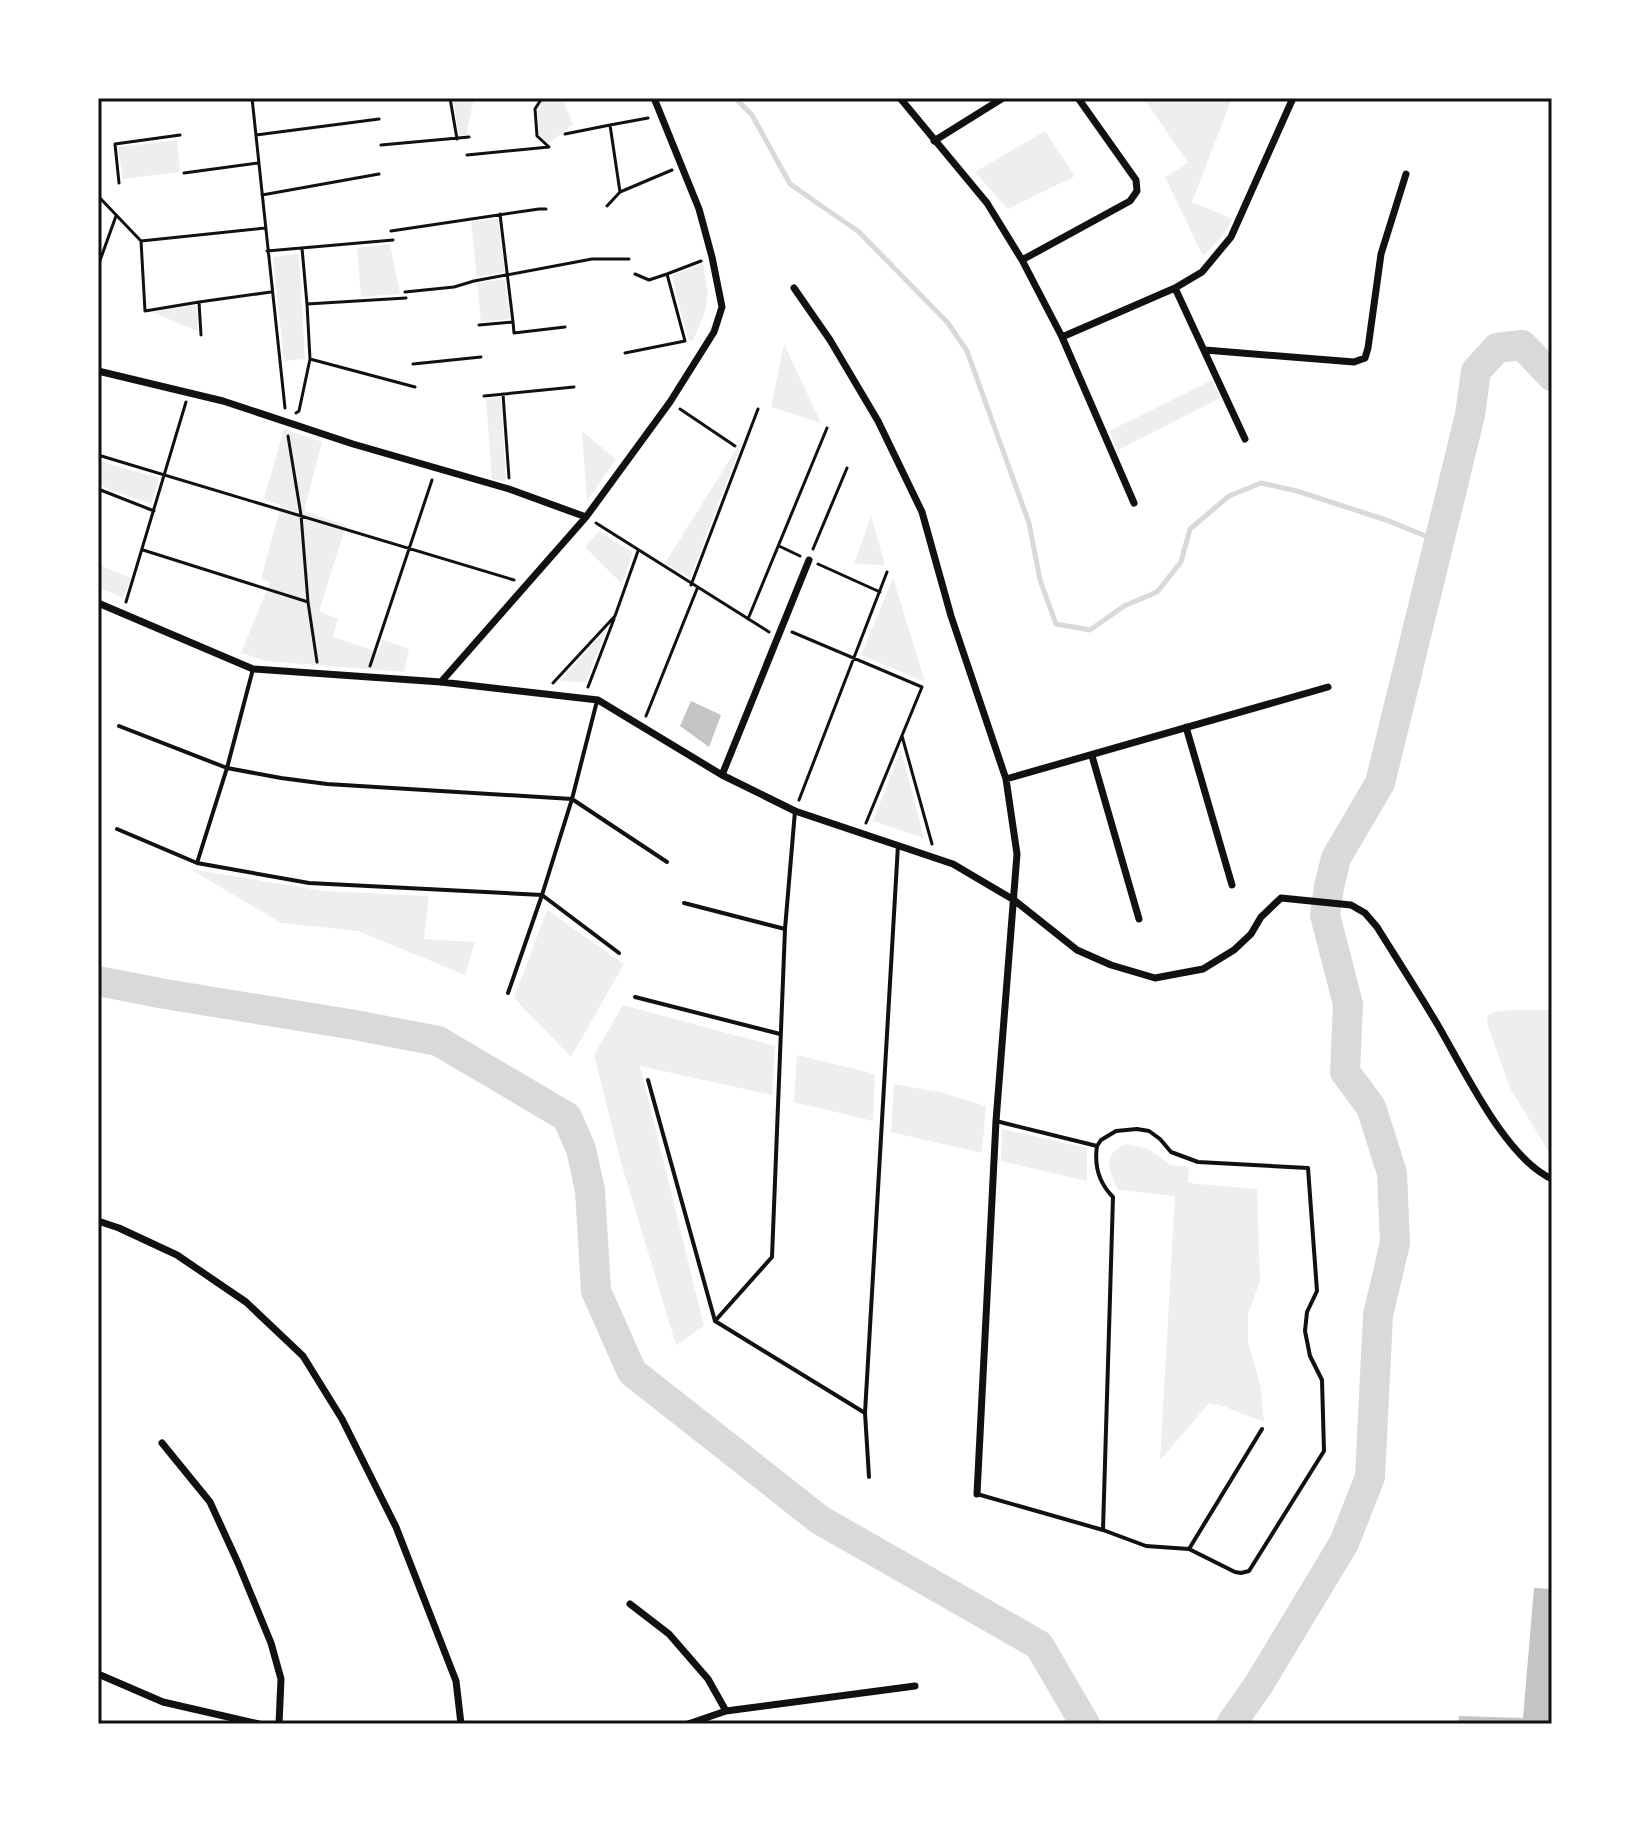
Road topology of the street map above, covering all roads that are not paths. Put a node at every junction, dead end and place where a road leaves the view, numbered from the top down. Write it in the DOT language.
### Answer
graph roads {
  1 [pos="654,98"];
  2 [pos="900,98"];
  3 [pos="1003,98"];
  4 [pos="1078,98"];
  5 [pos="1293,98"];
  6 [pos="934,141"];
  7 [pos="1406,174"];
  8 [pos="1022,260"];
  9 [pos="794,288"];
  10 [pos="1175,288"];
  11 [pos="1062,337"];
  12 [pos="1205,350"];
  13 [pos="98,371"];
  14 [pos="1245,439"];
  15 [pos="1134,503"];
  16 [pos="586,517"];
  17 [pos="809,560"];
  18 [pos="98,603"];
  19 [pos="253,669"];
  20 [pos="441,682"];
  21 [pos="1328,687"];
  22 [pos="598,700"];
  23 [pos="119,726"];
  24 [pos="1186,727"];
  25 [pos="1092,756"];
  26 [pos="227,768"];
  27 [pos="722,775"];
  28 [pos="1006,779"];
  29 [pos="572,799"];
  30 [pos="795,811"];
  31 [pos="117,829"];
  32 [pos="898,844"];
  33 [pos="667,862"];
  34 [pos="197,863"];
  35 [pos="1232,885"];
  36 [pos="542,895"];
  37 [pos="1014,900"];
  38 [pos="684,903"];
  39 [pos="1139,919"];
  40 [pos="785,929"];
  41 [pos="619,953"];
  42 [pos="508,993"];
  43 [pos="635,997"];
  44 [pos="780,1034"];
  45 [pos="648,1080"];
  46 [pos="996,1121"];
  47 [pos="1097,1146"];
  48 [pos="1552,1179"];
  49 [pos="98,1221"];
  50 [pos="715,1321"];
  51 [pos="865,1413"];
  52 [pos="1262,1429"];
  53 [pos="162,1443"];
  54 [pos="869,1477"];
  55 [pos="977,1494"];
  56 [pos="1103,1530"];
  57 [pos="1189,1549"];
  58 [pos="630,1604"];
  59 [pos="98,1674"];
  60 [pos="915,1686"];
  61 [pos="726,1711"];
  62 [pos="259,1724"];
  63 [pos="279,1724"];
  64 [pos="461,1724"];
  65 [pos="688,1724"];
  1 -- 16 [label="street"];
  2 -- 6 [label="street"];
  3 -- 6 [label="street"];
  4 -- 8 [label="street"];
  5 -- 10 [label="street"];
  6 -- 8 [label="street"];
  7 -- 12 [label="street"];
  8 -- 11 [label="street"];
  9 -- 28 [label="street"];
  10 -- 11 [label="street"];
  10 -- 12 [label="street"];
  11 -- 15 [label="street"];
  12 -- 14 [label="street"];
  13 -- 16 [label="street"];
  16 -- 20 [label="street"];
  17 -- 27 [label="street"];
  18 -- 19 [label="street"];
  19 -- 20 [label="street"];
  19 -- 26 [label="lane"];
  20 -- 22 [label="street"];
  21 -- 24 [label="street"];
  22 -- 27 [label="street"];
  22 -- 29 [label="lane"];
  23 -- 26 [label="lane"];
  24 -- 25 [label="street"];
  24 -- 35 [label="street"];
  25 -- 28 [label="street"];
  25 -- 39 [label="street"];
  26 -- 29 [label="lane"];
  26 -- 34 [label="lane"];
  27 -- 30 [label="street"];
  28 -- 37 [label="street"];
  29 -- 33 [label="lane"];
  29 -- 36 [label="lane"];
  30 -- 32 [label="street"];
  30 -- 40 [label="lane"];
  31 -- 34 [label="lane"];
  32 -- 37 [label="street"];
  32 -- 51 [label="lane"];
  34 -- 36 [label="lane"];
  36 -- 41 [label="lane"];
  36 -- 42 [label="lane"];
  37 -- 46 [label="street"];
  37 -- 48 [label="street"];
  38 -- 40 [label="lane"];
  40 -- 44 [label="lane"];
  43 -- 44 [label="lane"];
  44 -- 50 [label="lane"];
  45 -- 50 [label="lane"];
  46 -- 47 [label="lane"];
  46 -- 55 [label="street"];
  47 -- 56 [label="lane"];
  47 -- 57 [label="lane"];
  49 -- 64 [label="street"];
  50 -- 51 [label="lane"];
  51 -- 54 [label="lane"];
  52 -- 57 [label="lane"];
  53 -- 63 [label="street"];
  55 -- 56 [label="lane"];
  56 -- 57 [label="lane"];
  58 -- 61 [label="street"];
  59 -- 62 [label="street"];
  60 -- 61 [label="street"];
  61 -- 65 [label="street"];
}
